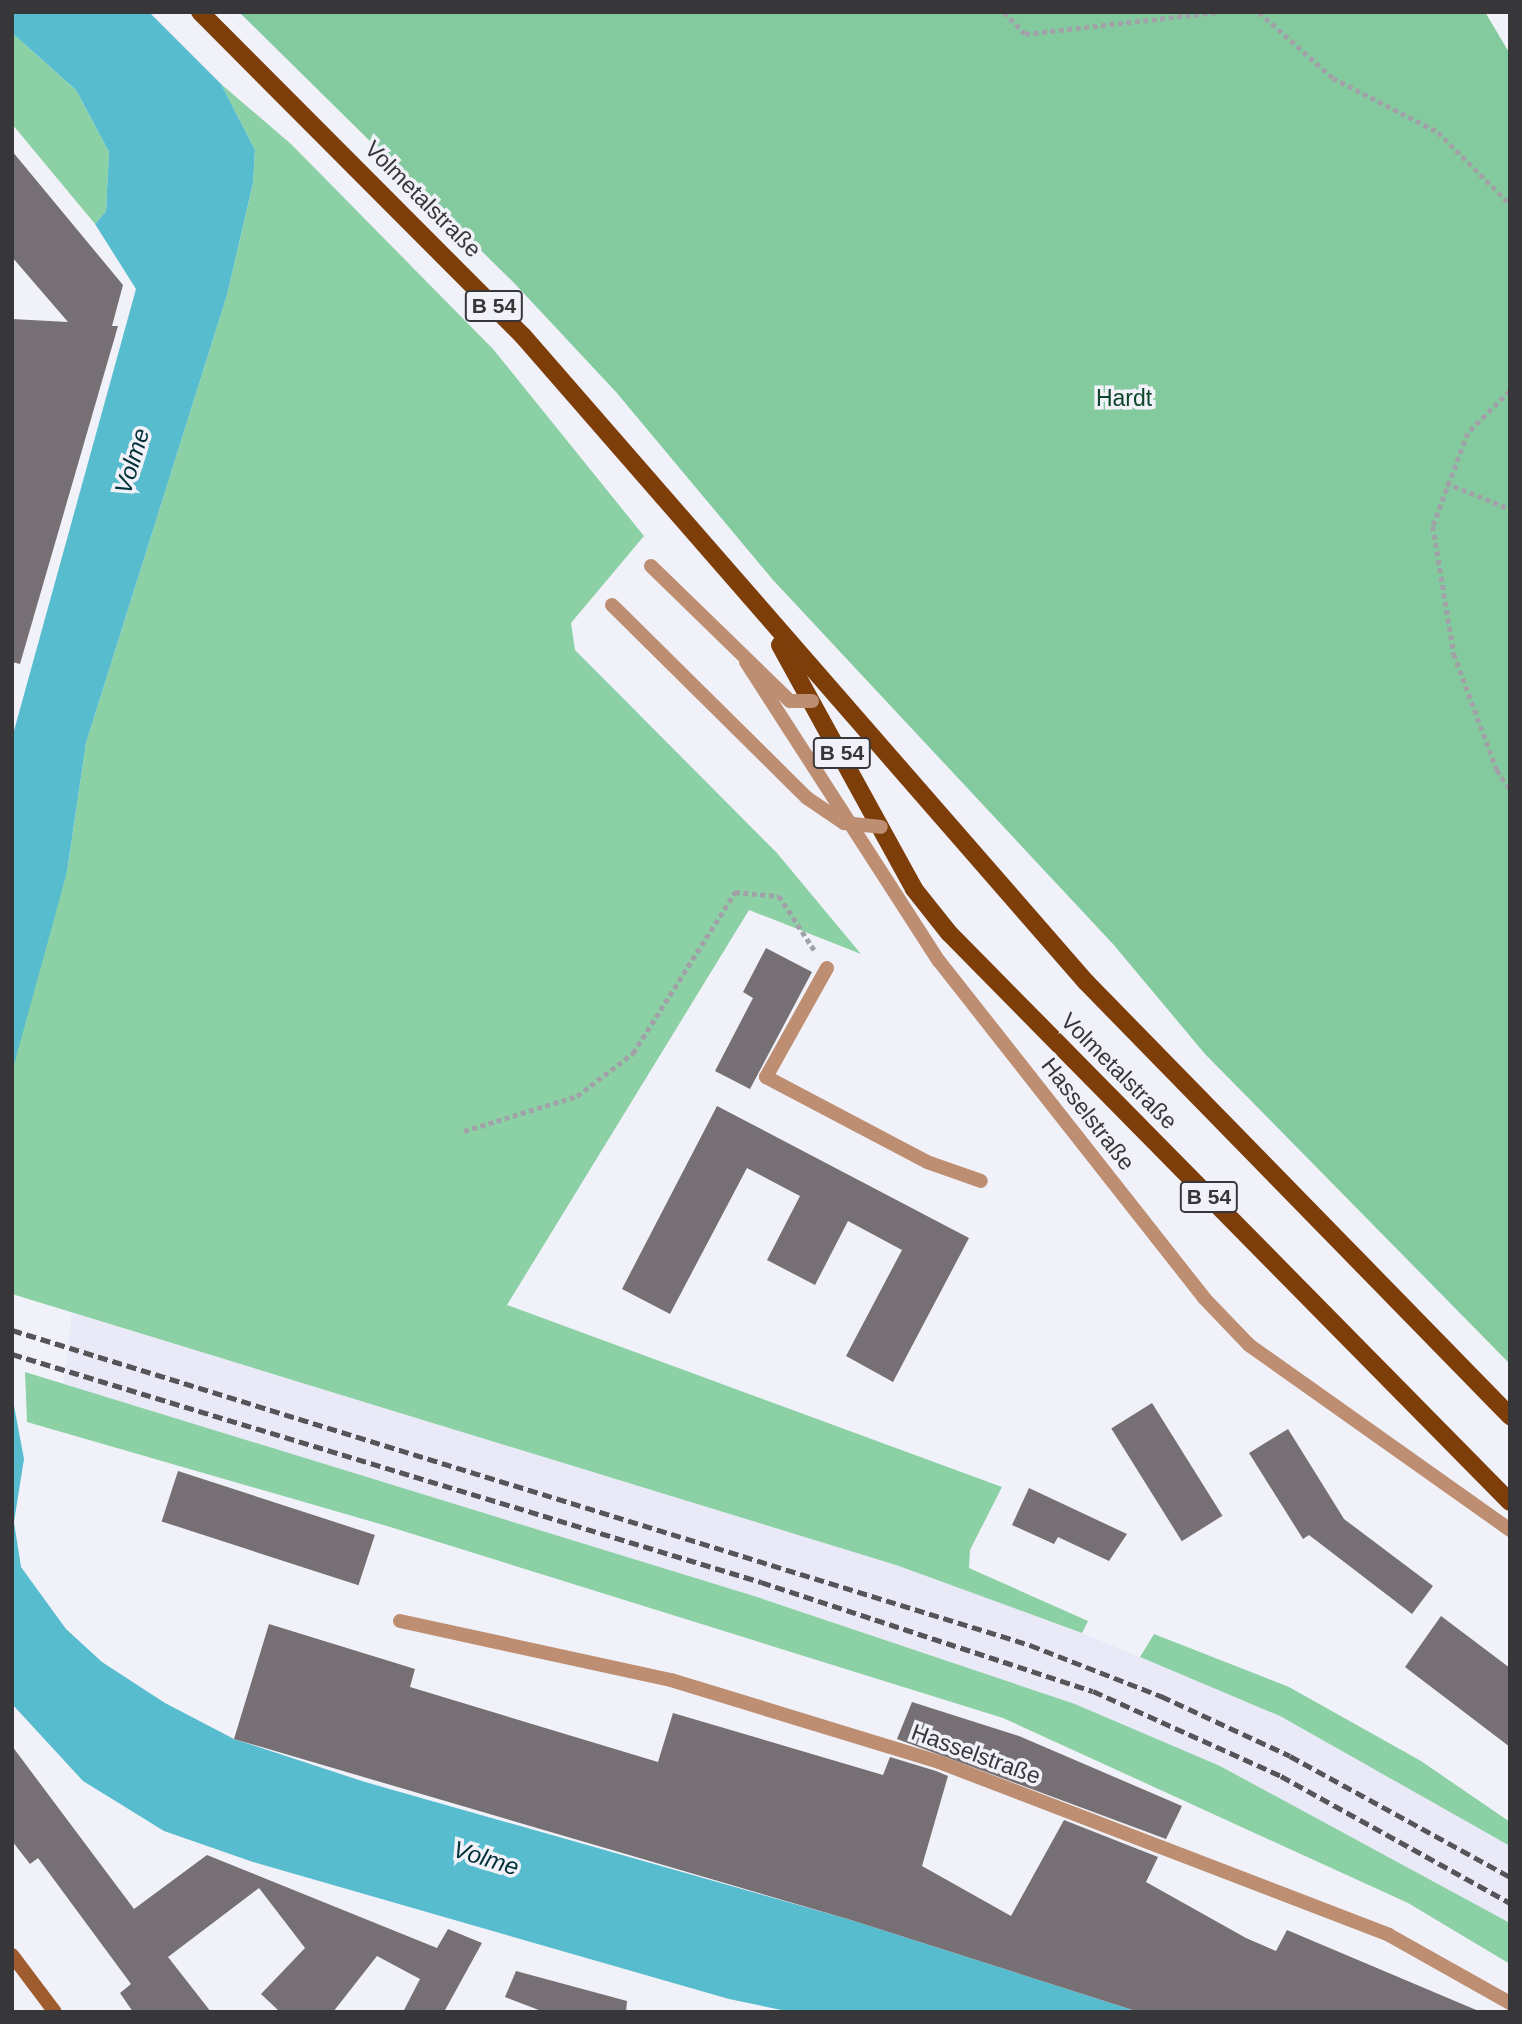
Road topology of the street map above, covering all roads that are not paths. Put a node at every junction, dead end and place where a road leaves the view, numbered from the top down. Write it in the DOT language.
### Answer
graph roads {
  1 [pos="200,12"];
  2 [pos="651,566"];
  3 [pos="612,605"];
  4 [pos="766,621"];
  5 [pos="728,635"];
  6 [pos="812,701"];
  7 [pos="881,827"];
  8 [pos="823,962"];
  9 [pos="981,1181"];
  10 [pos="1510,1416"];
  11 [pos="1510,1502"];
  12 [pos="1510,1530"];
  13 [pos="400,1621"];
  14 [pos="12,1955"];
  15 [pos="1510,2003"];
  16 [pos="55,2012"];
  1 -- 4 [label="main road, Volmetalstraße / B 54"];
  2 -- 6 [label="lane, bridge"];
  3 -- 7 [label="lane, bridge"];
  4 -- 6 [label="main road, Volmetalstraße / B 54"];
  4 -- 10 [label="main road, Volmetalstraße / B 54"];
  5 -- 12 [label="lane, Hasselstraße"];
  6 -- 7 [label="main road, Volmetalstraße / B 54"];
  7 -- 11 [label="main road, Volmetalstraße / B 54"];
  8 -- 9 [label="lane"];
  13 -- 15 [label="lane, Hasselstraße"];
  14 -- 16 [label="street"];
}
